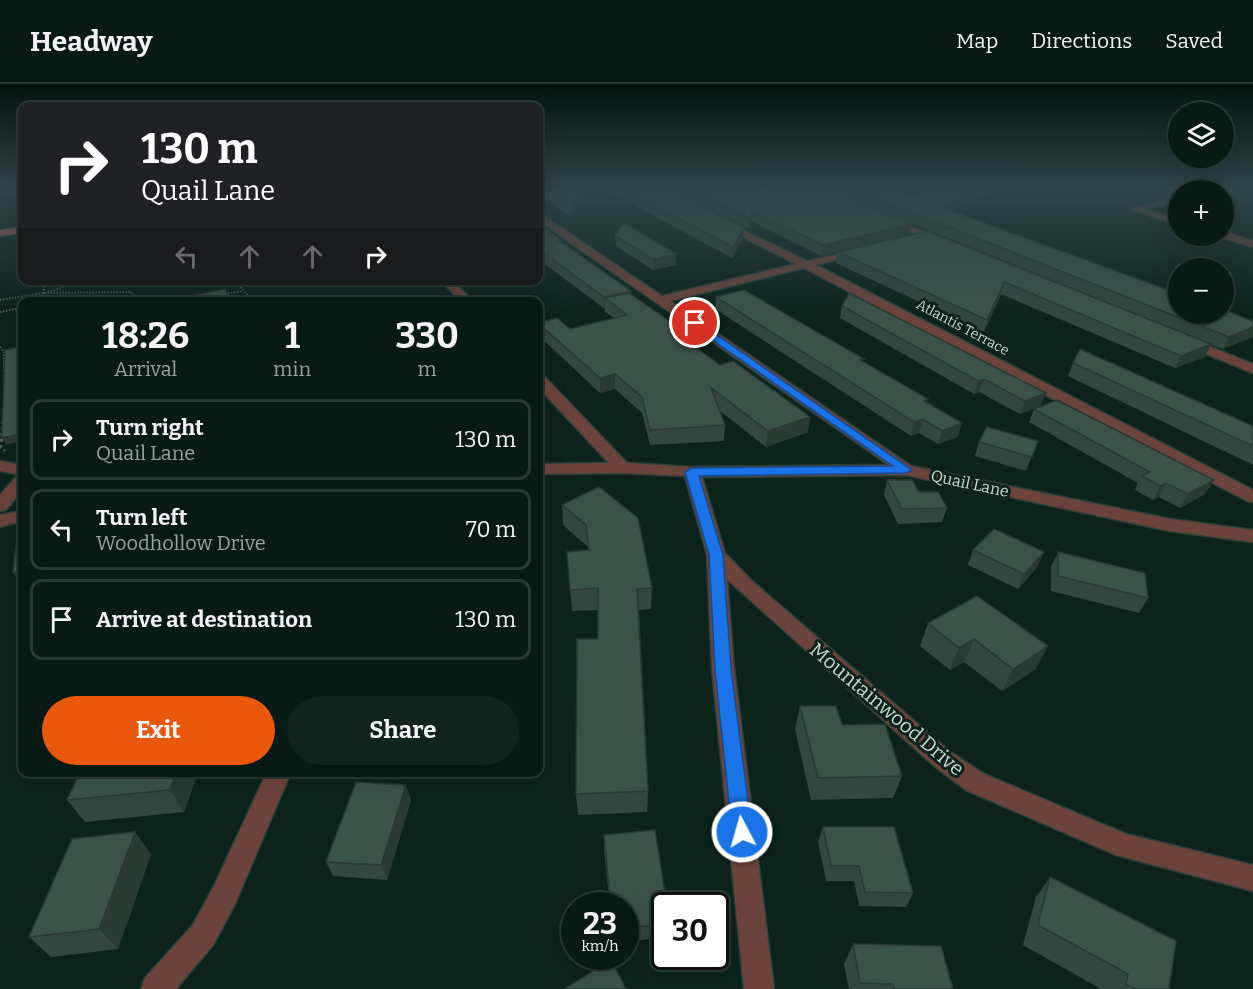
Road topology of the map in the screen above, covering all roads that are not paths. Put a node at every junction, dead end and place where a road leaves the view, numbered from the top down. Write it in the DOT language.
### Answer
graph roads {
  1 [pos="561,231"];
  2 [pos="739,231"];
  3 [pos="917,231"];
  4 [pos="927,235"];
  5 [pos="1234,238"];
  6 [pos="904,241"];
  7 [pos="949,244"];
  8 [pos="1253,244"];
  9 [pos="871,249"];
  10 [pos="804,265"];
  11 [pos="451,285"];
  12 [pos="463,297"];
  13 [pos="660,300"];
  14 [pos="1170,335"];
  15 [pos="1253,369"];
  16 [pos="543,383"];
  17 [pos="5,459"];
  18 [pos="18,467"];
  19 [pos="622,468"];
  20 [pos="543,469"];
  21 [pos="906,470"];
  22 [pos="692,472"];
  23 [pos="18,485"];
  24 [pos="1253,496"];
  25 [pos="0,506"];
  26 [pos="18,517"];
  27 [pos="0,521"];
  28 [pos="1253,536"];
  29 [pos="716,555"];
  30 [pos="277,777"];
  31 [pos="1253,878"];
  32 [pos="156,989"];
  33 [pos="759,989"];
  1 -- 13 [label="street"];
  2 -- 10 [label="street, Atlantis Terrace"];
  3 -- 4 [label="street"];
  4 -- 6 [label="street"];
  4 -- 7 [label="street"];
  5 -- 8 [label="street"];
  9 -- 10 [label="street"];
  10 -- 13 [label="street"];
  10 -- 24 [label="street, Atlantis Terrace"];
  11 -- 12 [label="street"];
  13 -- 21 [label="street"];
  14 -- 15 [label="street"];
  16 -- 19 [label="street"];
  17 -- 18 [label="street"];
  19 -- 20 [label="street, Quail Lane"];
  19 -- 22 [label="street, Quail Lane"];
  21 -- 22 [label="street, Quail Lane"];
  21 -- 28 [label="street, Quail Lane"];
  22 -- 29 [label="street"];
  23 -- 25 [label="street"];
  26 -- 27 [label="street"];
  29 -- 31 [label="street, Mountainwood Drive"];
  29 -- 33 [label="street"];
  30 -- 32 [label="street"];
}
